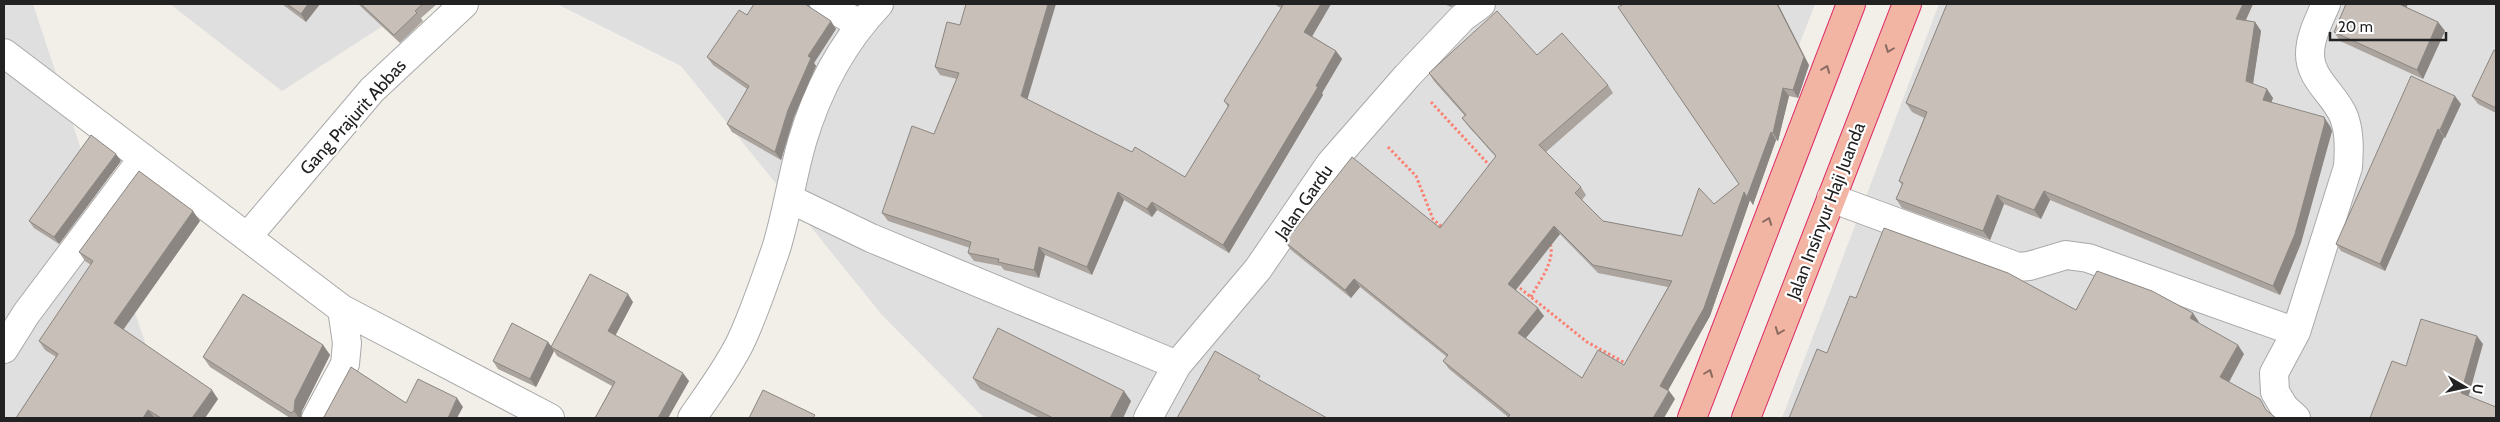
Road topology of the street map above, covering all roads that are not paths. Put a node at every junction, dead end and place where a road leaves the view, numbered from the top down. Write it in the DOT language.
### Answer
graph roads {
  1 [pos="464,4"];
  2 [pos="824,4"];
  3 [pos="879,4"];
  4 [pos="1481,4"];
  5 [pos="1851,4"];
  6 [pos="1907,4"];
  7 [pos="2326,4"];
  8 [pos="860,24"];
  9 [pos="4,53"];
  10 [pos="143,158"];
  11 [pos="1831,198"];
  12 [pos="790,200"];
  13 [pos="248,236"];
  14 [pos="342,308"];
  15 [pos="2296,332"];
  16 [pos="4,350"];
  17 [pos="1177,364"];
  18 [pos="316,418"];
  19 [pos="550,418"];
  20 [pos="692,418"];
  21 [pos="1148,418"];
  22 [pos="1692,418"];
  23 [pos="1746,418"];
  24 [pos="2296,418"];
  1 -- 13 [label="street, Gang Prajurit Abbas"];
  2 -- 8 [label="street"];
  3 -- 8 [label="street"];
  4 -- 17 [label="street, Jalan Gardu"];
  22 -- 5 [label="highway, one-way"];
  6 -- 11 [label="highway, Jalan Insinyur Haji Juanda, one-way"];
  7 -- 15 [label="street"];
  8 -- 12 [label="street"];
  9 -- 10 [label="street"];
  10 -- 13 [label="street"];
  10 -- 16 [label="street"];
  11 -- 15 [label="street"];
  11 -- 23 [label="highway, Jalan Insinyur Haji Juanda, one-way"];
  12 -- 17 [label="street"];
  12 -- 20 [label="street"];
  13 -- 14 [label="street"];
  14 -- 18 [label="street"];
  14 -- 19 [label="street"];
  15 -- 24 [label="street"];
  17 -- 21 [label="street, Jalan Gardu"];
}
